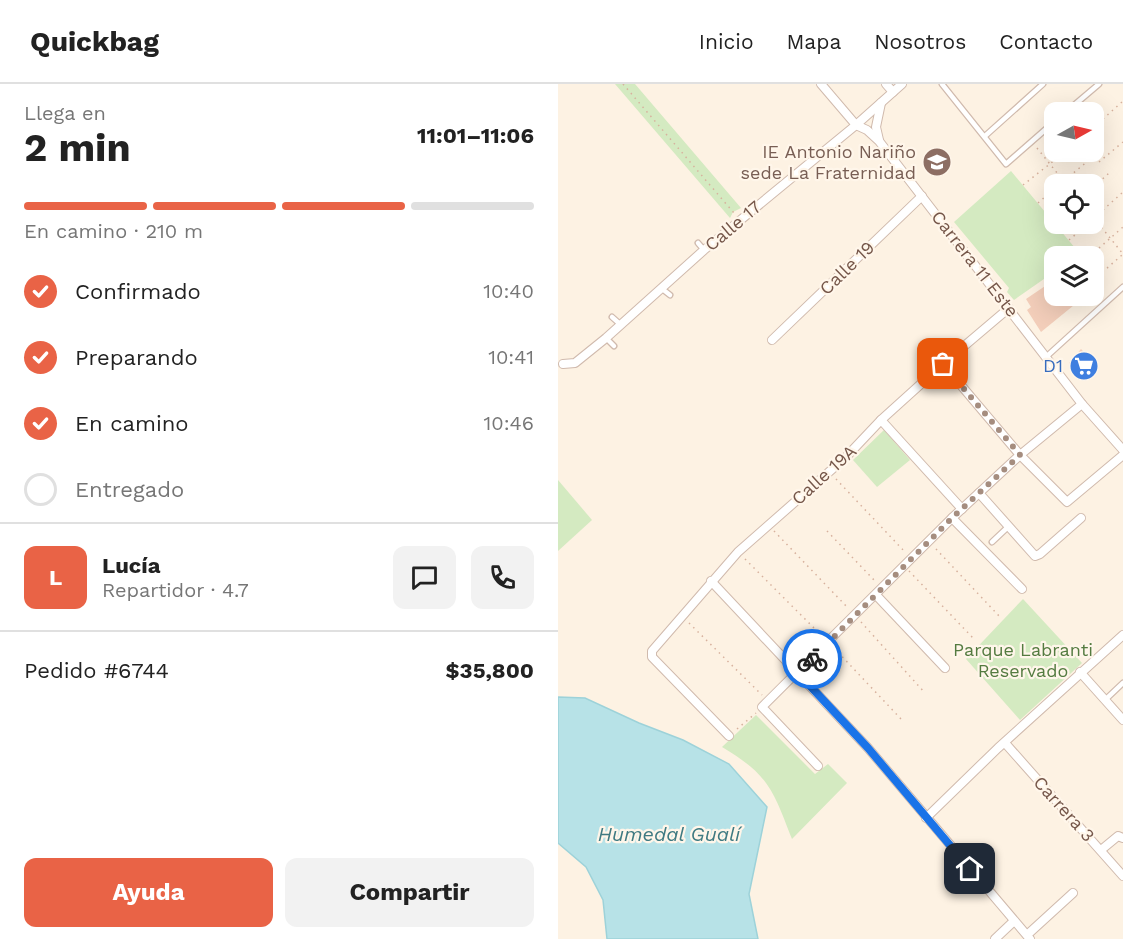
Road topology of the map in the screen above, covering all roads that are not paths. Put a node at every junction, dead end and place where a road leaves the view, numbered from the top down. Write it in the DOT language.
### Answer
graph roads {
  1 [pos="821,84"];
  2 [pos="886,84"];
  3 [pos="902,84"];
  4 [pos="942,84"];
  5 [pos="1043,84"];
  6 [pos="1099,84"];
  7 [pos="893,92"];
  8 [pos="882,101"];
  9 [pos="1078,102"];
  10 [pos="856,124"];
  11 [pos="1044,131"];
  12 [pos="985,136"];
  13 [pos="879,141"];
  14 [pos="922,196"];
  15 [pos="1123,287"];
  16 [pos="661,288"];
  17 [pos="669,295"];
  18 [pos="1009,308"];
  19 [pos="612,316"];
  20 [pos="621,325"];
  21 [pos="606,338"];
  22 [pos="772,340"];
  23 [pos="614,346"];
  24 [pos="1046,357"];
  25 [pos="563,364"];
  26 [pos="943,364"];
  27 [pos="1082,404"];
  28 [pos="881,420"];
  29 [pos="1123,450"];
  30 [pos="1020,455"];
  31 [pos="1123,455"];
  32 [pos="979,493"];
  33 [pos="962,509"];
  34 [pos="952,518"];
  35 [pos="1081,518"];
  36 [pos="1009,526"];
  37 [pos="992,542"];
  38 [pos="711,581"];
  39 [pos="1022,589"];
  40 [pos="879,592"];
  41 [pos="1123,635"];
  42 [pos="945,668"];
  43 [pos="1080,672"];
  44 [pos="798,673"];
  45 [pos="1123,683"];
  46 [pos="1105,700"];
  47 [pos="1123,720"];
  48 [pos="729,736"];
  49 [pos="999,745"];
  50 [pos="818,766"];
  51 [pos="926,818"];
  52 [pos="1122,837"];
  53 [pos="1101,850"];
  54 [pos="1123,876"];
  55 [pos="1073,893"];
  56 [pos="1014,921"];
  57 [pos="1028,937"];
  58 [pos="995,939"];
  1 -- 10 [label="street, Carrera 11 Este"];
  2 -- 7 [label="street"];
  3 -- 7 [label="street, Calle 17"];
  4 -- 12 [label="lane"];
  5 -- 12 [label="lane"];
  6 -- 9 [label="lane"];
  7 -- 8 [label="street, Calle 17"];
  8 -- 10 [label="street, Calle 17"];
  8 -- 13 [label="street"];
  10 -- 13 [label="street, Carrera 11 Este"];
  10 -- 16 [label="street, Calle 17"];
  11 -- 12 [label="lane"];
  13 -- 14 [label="street, Carrera 11 Este"];
  14 -- 18 [label="street, Carrera 11 Este"];
  14 -- 22 [label="street, Calle 19"];
  15 -- 24 [label="lane"];
  16 -- 17 [label="lane"];
  16 -- 20 [label="street, Calle 17"];
  18 -- 24 [label="street, Carrera 11 Este"];
  18 -- 26 [label="street, Calle 19A"];
  19 -- 20 [label="lane"];
  20 -- 21 [label="street, Calle 17"];
  21 -- 23 [label="lane"];
  21 -- 25 [label="street, Calle 17"];
  24 -- 27 [label="street, Carrera 11 Este"];
  26 -- 28 [label="street, Calle 19A"];
  26 -- 30 [label="street"];
  27 -- 29 [label="street, Carrera 11 Este"];
  27 -- 30 [label="street"];
  28 -- 33 [label="street"];
  28 -- 38 [label="street, Calle 19A"];
  30 -- 31 [label="street"];
  30 -- 32 [label="street"];
  32 -- 33 [label="street"];
  32 -- 36 [label="street"];
  33 -- 34 [label="street"];
  34 -- 39 [label="street"];
  34 -- 40 [label="street"];
  35 -- 36 [label="street"];
  36 -- 37 [label="lane"];
  38 -- 44 [label="street"];
  38 -- 48 [label="street, Calle 19A"];
  40 -- 42 [label="street"];
  40 -- 44 [label="street"];
  41 -- 43 [label="street"];
  43 -- 46 [label="street"];
  43 -- 49 [label="street"];
  44 -- 50 [label="street"];
  44 -- 51 [label="street"];
  45 -- 46 [label="lane"];
  46 -- 47 [label="street"];
  49 -- 51 [label="street"];
  49 -- 53 [label="street, Carrera 3"];
  51 -- 56 [label="street"];
  52 -- 53 [label="street"];
  53 -- 54 [label="street, Carrera 3"];
  55 -- 57 [label="street"];
  56 -- 57 [label="street"];
  56 -- 58 [label="street"];
}
